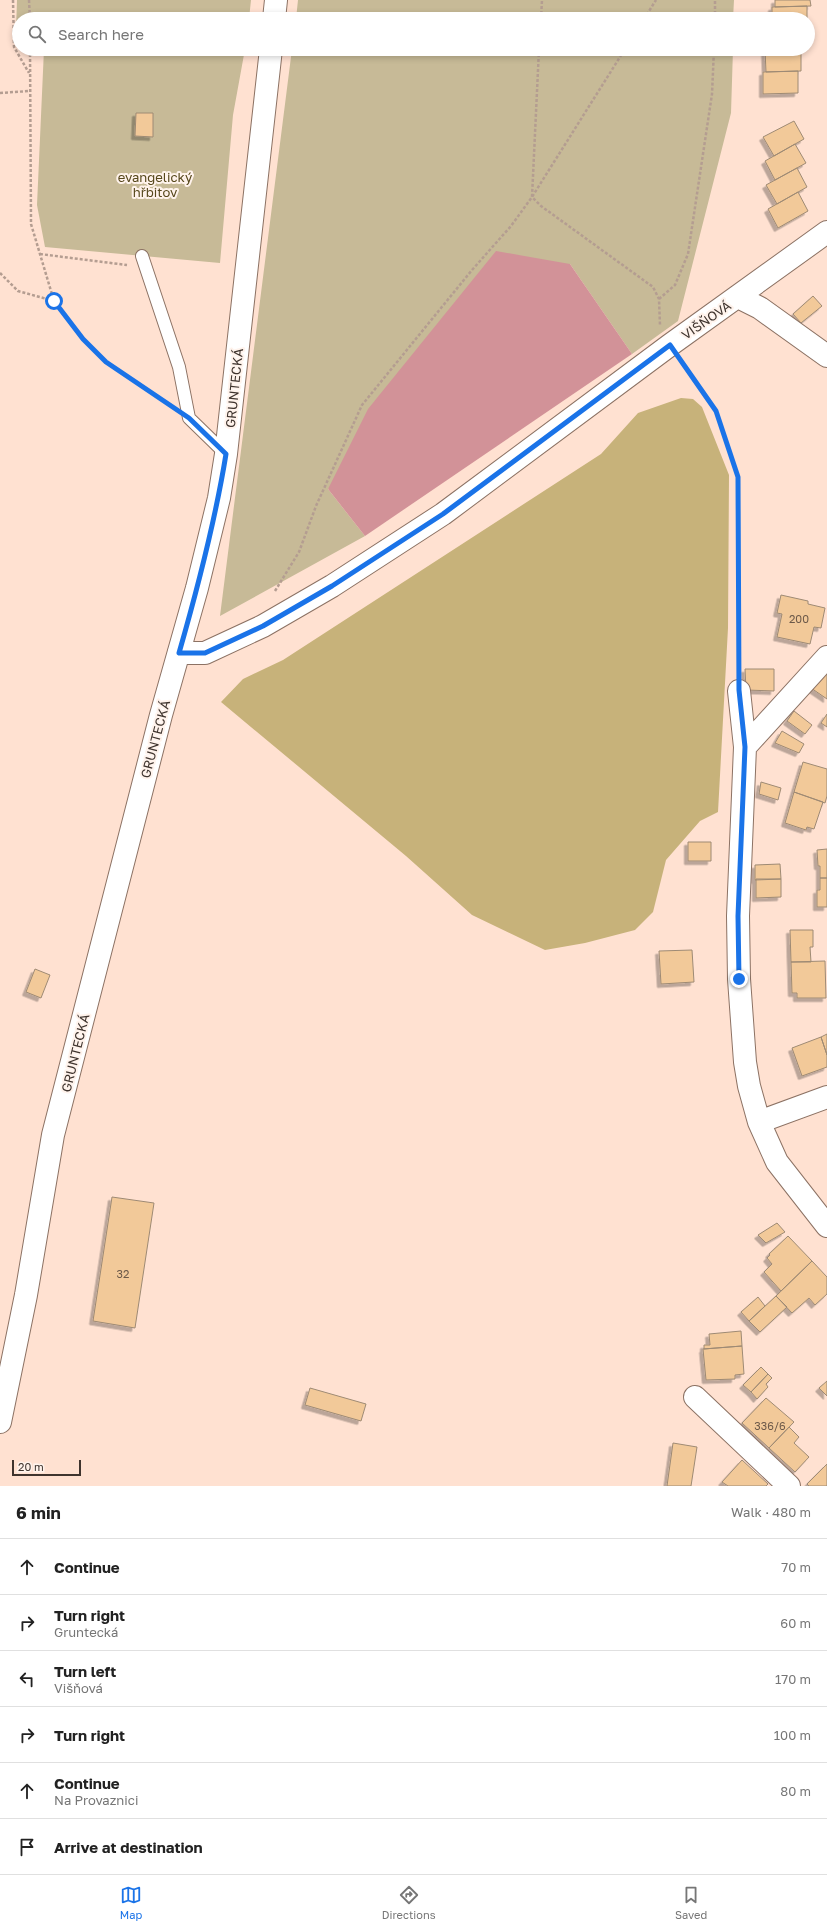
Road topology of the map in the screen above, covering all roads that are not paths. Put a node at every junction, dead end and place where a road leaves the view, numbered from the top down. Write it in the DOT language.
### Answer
graph roads {
  1 [pos="276,0"];
  2 [pos="275,12"];
  3 [pos="270,56"];
  4 [pos="827,232"];
  5 [pos="142,256"];
  6 [pos="738,297"];
  7 [pos="827,356"];
  8 [pos="226,454"];
  9 [pos="179,653"];
  10 [pos="827,657"];
  11 [pos="739,690"];
  12 [pos="745,747"];
  13 [pos="827,1097"];
  14 [pos="759,1122"];
  15 [pos="827,1226"];
  16 [pos="695,1397"];
  17 [pos="0,1422"];
  18 [pos="789,1486"];
  1 -- 2 [label="street"];
  3 -- 8 [label="street, GRUNTECKÁ"];
  4 -- 6 [label="street, VIŠŇOVÁ"];
  5 -- 8 [label="lane"];
  6 -- 7 [label="street"];
  6 -- 9 [label="street, VIŠŇOVÁ"];
  8 -- 9 [label="street, GRUNTECKÁ"];
  9 -- 17 [label="street, GRUNTECKÁ"];
  10 -- 12 [label="street"];
  11 -- 12 [label="street"];
  12 -- 14 [label="street"];
  13 -- 14 [label="street"];
  14 -- 15 [label="street"];
  16 -- 18 [label="street"];
}
